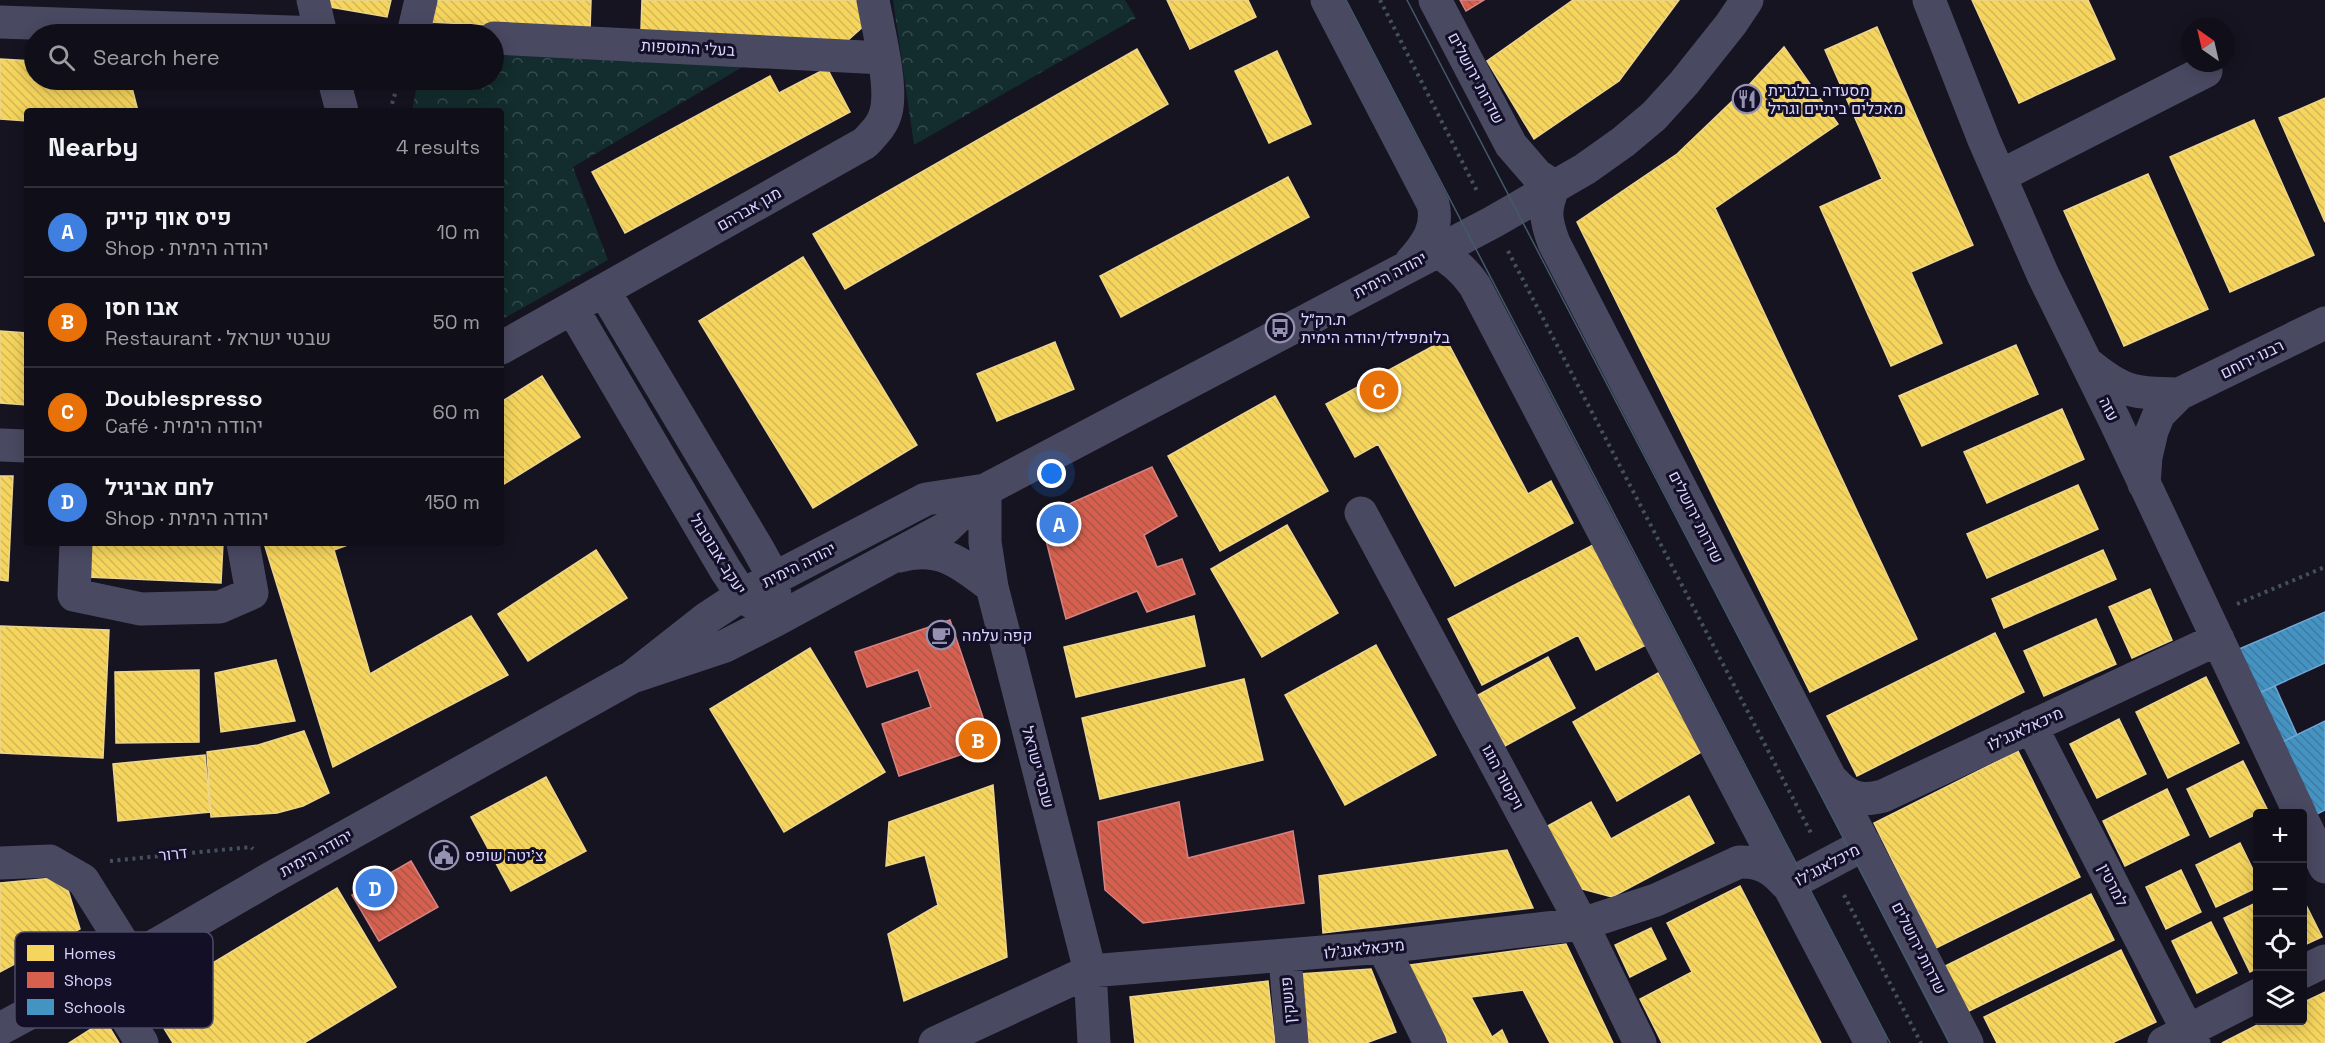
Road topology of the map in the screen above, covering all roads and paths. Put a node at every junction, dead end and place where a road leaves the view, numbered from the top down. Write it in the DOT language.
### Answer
graph roads {
  1 [pos="313,0"];
  2 [pos="421,0"];
  3 [pos="873,0"];
  4 [pos="1327,0"];
  5 [pos="1380,0"];
  6 [pos="1435,0"];
  7 [pos="1747,0"];
  8 [pos="1929,0"];
  9 [pos="0,22"];
  10 [pos="54,24"];
  11 [pos="319,24"];
  12 [pos="415,24"];
  13 [pos="504,39"];
  14 [pos="883,58"];
  15 [pos="2204,72"];
  16 [pos="336,90"];
  17 [pos="396,90"];
  18 [pos="341,108"];
  19 [pos="391,108"];
  20 [pos="2001,176"];
  21 [pos="1554,186"];
  22 [pos="1493,222"];
  23 [pos="1422,258"];
  24 [pos="604,291"];
  25 [pos="572,308"];
  26 [pos="2325,323"];
  27 [pos="504,346"];
  28 [pos="2087,363"];
  29 [pos="2179,394"];
  30 [pos="0,445"];
  31 [pos="24,446"];
  32 [pos="2144,484"];
  33 [pos="985,490"];
  34 [pos="1361,513"];
  35 [pos="76,546"];
  36 [pos="244,546"];
  37 [pos="894,557"];
  38 [pos="2325,567"];
  39 [pos="774,578"];
  40 [pos="992,587"];
  41 [pos="742,595"];
  42 [pos="776,620"];
  43 [pos="2213,627"];
  44 [pos="632,677"];
  45 [pos="2031,726"];
  46 [pos="1833,781"];
  47 [pos="2298,809"];
  48 [pos="2307,829"];
  49 [pos="1865,844"];
  50 [pos="0,863"];
  51 [pos="1828,865"];
  52 [pos="59,866"];
  53 [pos="2325,867"];
  54 [pos="271,878"];
  55 [pos="1788,885"];
  56 [pos="1582,924"];
  57 [pos="117,932"];
  58 [pos="177,932"];
  59 [pos="1383,947"];
  60 [pos="1285,957"];
  61 [pos="2325,961"];
  62 [pos="1090,971"];
  63 [pos="2304,971"];
  64 [pos="2253,998"];
  65 [pos="15,1021"];
  66 [pos="133,1028"];
  67 [pos="0,1029"];
  68 [pos="2182,1039"];
  69 [pos="142,1043"];
  70 [pos="935,1043"];
  71 [pos="1094,1043"];
  72 [pos="1292,1043"];
  73 [pos="1430,1043"];
  74 [pos="1640,1043"];
  75 [pos="1871,1043"];
  76 [pos="1921,1043"];
  77 [pos="1967,1043"];
  1 -- 11 [label="street"];
  2 -- 12 [label="street"];
  3 -- 14 [label="street, מגן אברהם"];
  4 -- 23 [label="street"];
  5 -- 22 [label="path"];
  6 -- 21 [label="street, שדרות ירושלים"];
  7 -- 21 [label="street, יהודה הימית"];
  8 -- 20 [label="street, עזה"];
  9 -- 10 [label="street"];
  13 -- 14 [label="street, בעלי התוספות"];
  14 -- 24 [label="street, מגן אברהם"];
  15 -- 20 [label="street"];
  16 -- 18 [label="street"];
  17 -- 19 [label="path"];
  20 -- 28 [label="street, עזה"];
  21 -- 22 [label="street, יהודה הימית"];
  21 -- 46 [label="street, שדרות ירושלים"];
  22 -- 23 [label="street, יהודה הימית"];
  22 -- 51 [label="path"];
  23 -- 33 [label="street, יהודה הימית"];
  23 -- 55 [label="street"];
  24 -- 25 [label="street, מגן אברהם"];
  24 -- 39 [label="street, יעקב אבוטבול"];
  25 -- 27 [label="street, מגן אברהם"];
  25 -- 41 [label="street, יעקב אבוטבול"];
  26 -- 29 [label="street, רבנו ירוחם"];
  28 -- 29 [label="street, רבנו ירוחם"];
  28 -- 32 [label="street, עזה"];
  29 -- 32 [label="street, רבנו ירוחם"];
  30 -- 31 [label="street"];
  32 -- 43 [label="street, עזה"];
  33 -- 37 [label="street, יהודה הימית"];
  33 -- 39 [label="street, יהודה הימית"];
  33 -- 40 [label="street, שבטי ישראל"];
  34 -- 56 [label="street, ויקטור הוגו"];
  35 -- 36 [label="street"];
  37 -- 40 [label="street"];
  37 -- 42 [label="street, יהודה הימית"];
  38 -- 43 [label="path"];
  39 -- 41 [label="street, יהודה הימית"];
  39 -- 42 [label="street, יעקב אבוטבול"];
  40 -- 62 [label="street, שבטי ישראל"];
  41 -- 42 [label="street, יעקב אבוטבול"];
  41 -- 44 [label="street, יהודה הימית"];
  42 -- 44 [label="street, יהודה הימית"];
  43 -- 45 [label="street, מיכאלאנג'לו"];
  43 -- 47 [label="street, עזה"];
  44 -- 54 [label="street, יהודה הימית"];
  45 -- 46 [label="street, מיכאלאנג'לו"];
  45 -- 68 [label="street, למרטין"];
  46 -- 49 [label="street, שדרות ירושלים"];
  48 -- 53 [label="street"];
  49 -- 51 [label="street, מיכלאנג'לו"];
  49 -- 77 [label="street, שדרות ירושלים"];
  50 -- 52 [label="street"];
  51 -- 55 [label="street, מיכלאנג'לו"];
  51 -- 76 [label="path"];
  52 -- 54 [label="path, דרור"];
  52 -- 57 [label="street"];
  54 -- 58 [label="street, יהודה הימית"];
  55 -- 56 [label="street, מיכאלאנג'לו"];
  55 -- 75 [label="street"];
  56 -- 59 [label="street, מיכאלאנג'לו"];
  56 -- 74 [label="street, ויקטור הוגו"];
  59 -- 60 [label="street, מיכאלאנג'לו"];
  59 -- 73 [label="street"];
  60 -- 62 [label="street, מיכאלאנג'לו"];
  60 -- 72 [label="street, פושקין"];
  61 -- 63 [label="street"];
  62 -- 70 [label="street, מיכאלאנג'לו"];
  62 -- 71 [label="street, שבטי ישראל"];
  64 -- 68 [label="street"];
  65 -- 67 [label="street, יהודה הימית"];
  66 -- 69 [label="street"];
}
